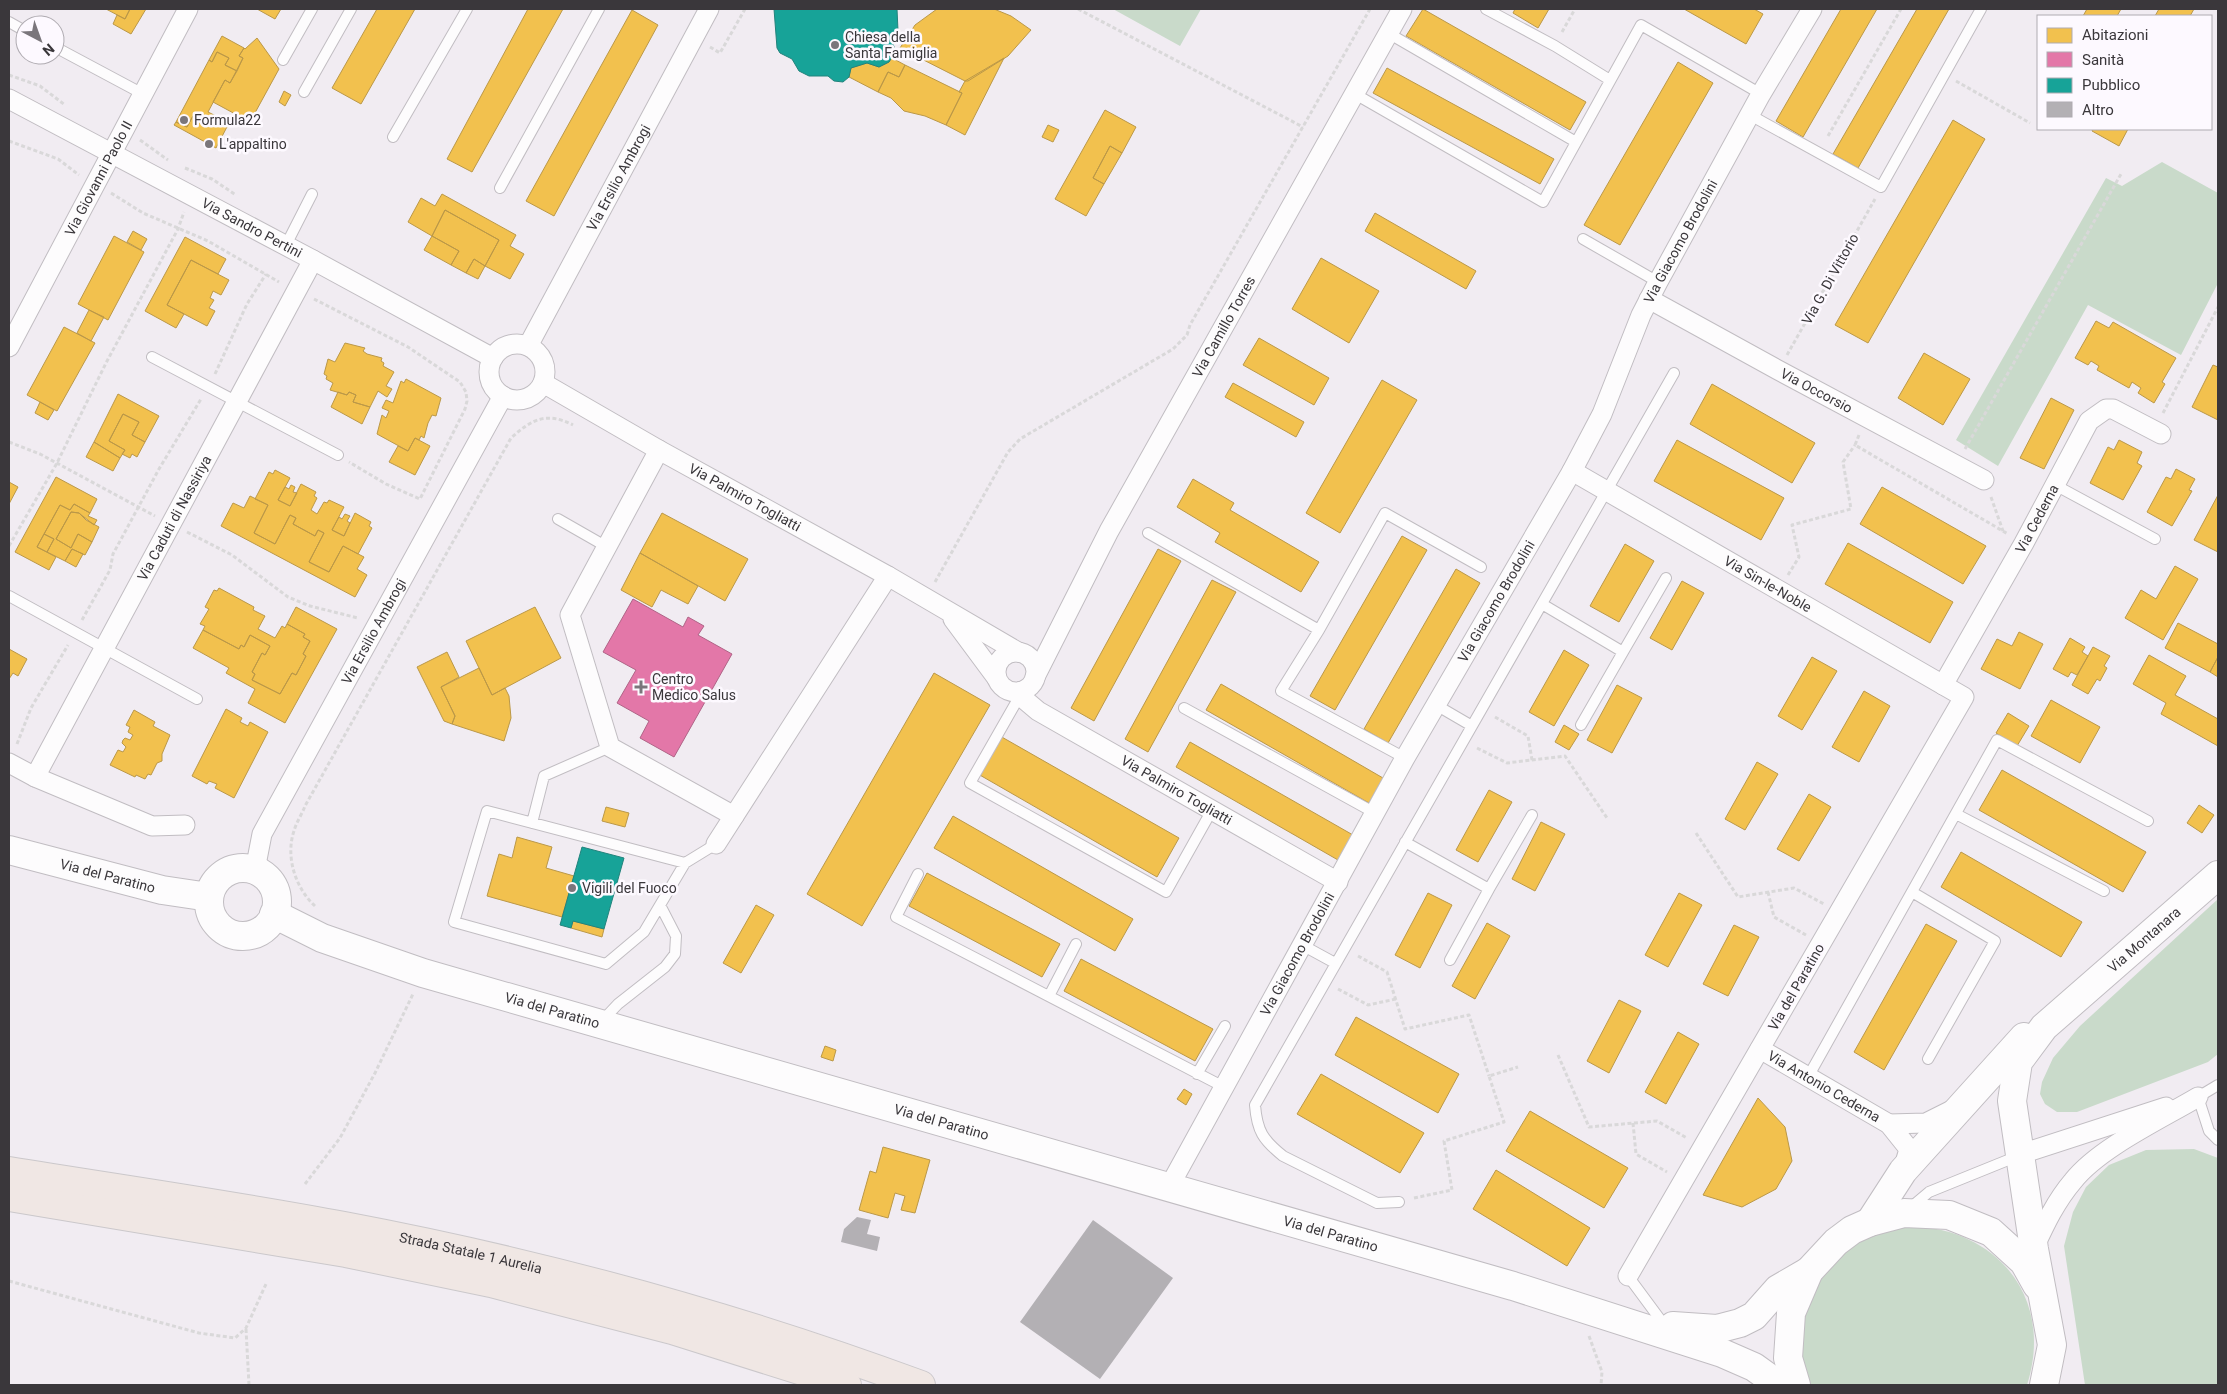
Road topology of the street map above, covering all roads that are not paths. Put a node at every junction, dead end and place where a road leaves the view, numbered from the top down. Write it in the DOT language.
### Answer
graph roads {
  1 [pos="188,9"];
  2 [pos="312,9"];
  3 [pos="351,9"];
  4 [pos="467,9"];
  5 [pos="599,9"];
  6 [pos="709,9"];
  7 [pos="1402,9"];
  8 [pos="1486,9"];
  9 [pos="1812,9"];
  10 [pos="1981,9"];
  11 [pos="1388,34"];
  12 [pos="65,52"];
  13 [pos="283,60"];
  14 [pos="1610,80"];
  15 [pos="304,92"];
  16 [pos="143,94"];
  17 [pos="1355,94"];
  18 [pos="1761,94"];
  19 [pos="9,99"];
  20 [pos="1750,115"];
  21 [pos="393,137"];
  22 [pos="1576,142"];
  23 [pos="112,154"];
  24 [pos="500,188"];
  25 [pos="312,194"];
  26 [pos="1583,239"];
  27 [pos="286,245"];
  28 [pos="313,260"];
  29 [pos="1658,282"];
  30 [pos="1649,299"];
  31 [pos="528,346"];
  32 [pos="9,347"];
  33 [pos="152,357"];
  34 [pos="493,358"];
  35 [pos="1674,373"];
  36 [pos="543,383"];
  37 [pos="503,396"];
  38 [pos="236,402"];
  39 [pos="2157,432"];
  40 [pos="659,450"];
  41 [pos="338,455"];
  42 [pos="1572,471"];
  43 [pos="1984,480"];
  44 [pos="2055,485"];
  45 [pos="1607,491"];
  46 [pos="558,519"];
  47 [pos="1148,533"];
  48 [pos="2155,539"];
  49 [pos="607,547"];
  50 [pos="1481,567"];
  51 [pos="888,576"];
  52 [pos="1666,578"];
  53 [pos="9,596"];
  54 [pos="1542,604"];
  55 [pos="948,612"];
  56 [pos="1319,630"];
  57 [pos="1049,648"];
  58 [pos="105,649"];
  59 [pos="1623,652"];
  60 [pos="1023,654"];
  61 [pos="996,677"];
  62 [pos="1035,677"];
  63 [pos="1942,685"];
  64 [pos="1022,691"];
  65 [pos="1964,697"];
  66 [pos="196,699"];
  67 [pos="1436,705"];
  68 [pos="1184,708"];
  69 [pos="1581,725"];
  70 [pos="1472,726"];
  71 [pos="610,747"];
  72 [pos="1405,758"];
  73 [pos="9,763"];
  74 [pos="35,777"];
  75 [pos="1212,810"];
  76 [pos="1375,813"];
  77 [pos="1956,814"];
  78 [pos="1532,815"];
  79 [pos="734,816"];
  80 [pos="2148,821"];
  81 [pos="532,823"];
  82 [pos="185,825"];
  83 [pos="1405,842"];
  84 [pos="716,844"];
  85 [pos="9,850"];
  86 [pos="685,863"];
  87 [pos="255,870"];
  88 [pos="918,874"];
  89 [pos="2218,875"];
  90 [pos="1338,882"];
  91 [pos="1489,889"];
  92 [pos="2104,891"];
  93 [pos="1912,892"];
  94 [pos="209,896"];
  95 [pos="660,905"];
  96 [pos="274,914"];
  97 [pos="1076,944"];
  98 [pos="1302,945"];
  99 [pos="1450,960"];
  100 [pos="1335,963"];
  101 [pos="1048,996"];
  102 [pos="2070,1005"];
  103 [pos="598,1024"];
  104 [pos="1225,1026"];
  105 [pos="1760,1049"];
  106 [pos="1928,1059"];
  107 [pos="1197,1074"];
  108 [pos="1808,1077"];
  109 [pos="2218,1085"];
  110 [pos="1224,1087"];
  111 [pos="2198,1097"];
  112 [pos="1961,1106"];
  113 [pos="1888,1124"];
  114 [pos="2218,1140"];
  115 [pos="2021,1154"];
  116 [pos="9,1171"];
  117 [pos="1903,1172"];
  118 [pos="1169,1187"];
  119 [pos="9,1197"];
  120 [pos="1399,1202"];
  121 [pos="1904,1213"];
  122 [pos="1870,1222"];
  123 [pos="2034,1249"];
  124 [pos="1809,1271"];
  125 [pos="1628,1276"];
  126 [pos="2046,1302"];
  127 [pos="1612,1319"];
  128 [pos="1665,1326"];
  129 [pos="2052,1345"];
  130 [pos="846,1385"];
  131 [pos="921,1385"];
  132 [pos="1778,1385"];
  133 [pos="1796,1385"];
  134 [pos="2044,1385"];
  135 [pos="2065,1385"];
  1 -- 16 [label="street, Via Giovanni Paolo II"];
  2 -- 13 [label="lane"];
  3 -- 15 [label="lane"];
  4 -- 21 [label="lane"];
  5 -- 24 [label="lane"];
  6 -- 31 [label="street, Via Ersilio Ambrogi"];
  7 -- 11 [label="street, Via Camillo Torres"];
  8 -- 14 [label="lane"];
  9 -- 18 [label="street, Via Giacomo Brodolini"];
  10 -- 20 [label="lane"];
  11 -- 17 [label="street, Via Camillo Torres"];
  11 -- 22 [label="lane"];
  12 -- 16 [label="lane"];
  14 -- 18 [label="lane"];
  14 -- 22 [label="lane"];
  16 -- 23 [label="street, Via Giovanni Paolo II"];
  17 -- 22 [label="lane"];
  17 -- 57 [label="street, Via Camillo Torres"];
  18 -- 20 [label="street, Via Giacomo Brodolini"];
  19 -- 23 [label="street, Via Sandro Pertini"];
  20 -- 29 [label="street, Via Giacomo Brodolini"];
  23 -- 27 [label="street, Via Sandro Pertini"];
  23 -- 32 [label="street, Via Giovanni Paolo II"];
  25 -- 27 [label="lane"];
  26 -- 29 [label="lane"];
  27 -- 28 [label="street, Via Sandro Pertini"];
  28 -- 34 [label="street, Via Sandro Pertini"];
  28 -- 38 [label="street, Via Caduti di Nassiriya"];
  29 -- 30 [label="street, Via Giacomo Brodolini"];
  30 -- 42 [label="street, Via Giacomo Brodolini"];
  30 -- 43 [label="street, Via Occorsio"];
  31 -- 34 [label="street"];
  31 -- 36 [label="street"];
  33 -- 38 [label="lane"];
  34 -- 37 [label="street"];
  35 -- 45 [label="lane"];
  36 -- 37 [label="street"];
  36 -- 40 [label="street, Via Palmiro Togliatti"];
  37 -- 87 [label="street, Via Ersilio Ambrogi"];
  38 -- 41 [label="lane"];
  38 -- 58 [label="street, Via Caduti di Nassiriya"];
  39 -- 44 [label="street, Via Cederna"];
  40 -- 49 [label="street"];
  40 -- 51 [label="street, Via Palmiro Togliatti"];
  42 -- 45 [label="street, Via Sin-le-Noble"];
  42 -- 67 [label="street, Via Giacomo Brodolini"];
  44 -- 48 [label="lane"];
  44 -- 63 [label="street, Via Cederna"];
  45 -- 54 [label="lane"];
  45 -- 63 [label="street, Via Sin-le-Noble"];
  46 -- 49 [label="lane"];
  47 -- 56 [label="lane"];
  49 -- 71 [label="street"];
  50 -- 56 [label="lane"];
  51 -- 55 [label="street, Via Palmiro Togliatti"];
  51 -- 79 [label="street"];
  52 -- 59 [label="lane"];
  53 -- 58 [label="lane"];
  54 -- 59 [label="lane"];
  54 -- 70 [label="lane"];
  55 -- 60 [label="street, Via Palmiro Togliatti"];
  55 -- 61 [label="street, Via Palmiro Togliatti"];
  56 -- 72 [label="lane"];
  57 -- 60 [label="street"];
  57 -- 62 [label="street, Via Camillo Torres"];
  58 -- 66 [label="lane"];
  58 -- 74 [label="street, Via Caduti di Nassiriya"];
  59 -- 69 [label="lane"];
  60 -- 61 [label="street"];
  60 -- 62 [label="street"];
  61 -- 64 [label="street"];
  62 -- 64 [label="street"];
  63 -- 65 [label="street, Via Sin-le-Noble"];
  64 -- 75 [label="street, Via Palmiro Togliatti"];
  64 -- 75 [label="lane"];
  65 -- 105 [label="street, Via del Paratino"];
  67 -- 70 [label="lane"];
  67 -- 72 [label="street, Via Giacomo Brodolini"];
  68 -- 76 [label="lane"];
  70 -- 83 [label="lane"];
  71 -- 79 [label="street"];
  71 -- 81 [label="lane"];
  72 -- 76 [label="street, Via Giacomo Brodolini"];
  73 -- 74 [label="street"];
  74 -- 82 [label="street"];
  75 -- 90 [label="street, Via Palmiro Togliatti"];
  76 -- 90 [label="street, Via Giacomo Brodolini"];
  77 -- 80 [label="lane"];
  77 -- 92 [label="lane"];
  77 -- 93 [label="lane"];
  78 -- 91 [label="lane"];
  79 -- 84 [label="street"];
  81 -- 86 [label="lane"];
  81 -- 95 [label="lane"];
  83 -- 91 [label="lane"];
  83 -- 100 [label="lane"];
  84 -- 86 [label="lane"];
  85 -- 94 [label="main road, Via del Paratino"];
  86 -- 95 [label="lane"];
  87 -- 94 [label="main road"];
  87 -- 96 [label="main road"];
  88 -- 101 [label="lane"];
  89 -- 102 [label="main road, Via Montanara"];
  90 -- 98 [label="street, Via Giacomo Brodolini"];
  91 -- 99 [label="lane"];
  93 -- 106 [label="lane"];
  93 -- 108 [label="lane"];
  94 -- 96 [label="main road"];
  95 -- 103 [label="lane"];
  96 -- 103 [label="main road, Via del Paratino"];
  97 -- 101 [label="lane"];
  98 -- 100 [label="lane"];
  98 -- 110 [label="street, Via Giacomo Brodolini"];
  100 -- 120 [label="lane"];
  101 -- 107 [label="lane"];
  102 -- 112 [label="main road"];
  102 -- 115 [label="main road"];
  103 -- 118 [label="main road, Via del Paratino"];
  104 -- 107 [label="lane"];
  105 -- 108 [label="street, Via Antonio Cederna"];
  105 -- 125 [label="street, Via del Paratino"];
  107 -- 110 [label="lane"];
  108 -- 113 [label="street, Via Antonio Cederna"];
  109 -- 111 [label="lane"];
  110 -- 118 [label="street, Via Giacomo Brodolini"];
  111 -- 114 [label="lane"];
  111 -- 115 [label="street"];
  111 -- 123 [label="street"];
  112 -- 113 [label="street, Via Antonio Cederna"];
  112 -- 117 [label="main road"];
  113 -- 117 [label="street, Via Antonio Cederna"];
  115 -- 121 [label="lane"];
  115 -- 123 [label="main road"];
  116 -- 131 [label="highway, Strada Statale 1 Aurelia"];
  117 -- 122 [label="main road"];
  118 -- 127 [label="main road, Via del Paratino"];
  119 -- 130 [label="highway, Strada Statale 1 Aurelia"];
  121 -- 122 [label="main road"];
  121 -- 126 [label="main road"];
  122 -- 124 [label="main road"];
  123 -- 126 [label="main road"];
  124 -- 128 [label="main road"];
  124 -- 133 [label="main road"];
  125 -- 128 [label="lane"];
  126 -- 129 [label="main road"];
  127 -- 128 [label="main road"];
  127 -- 132 [label="main road"];
  129 -- 134 [label="main road"];
  129 -- 135 [label="main road"];
}
